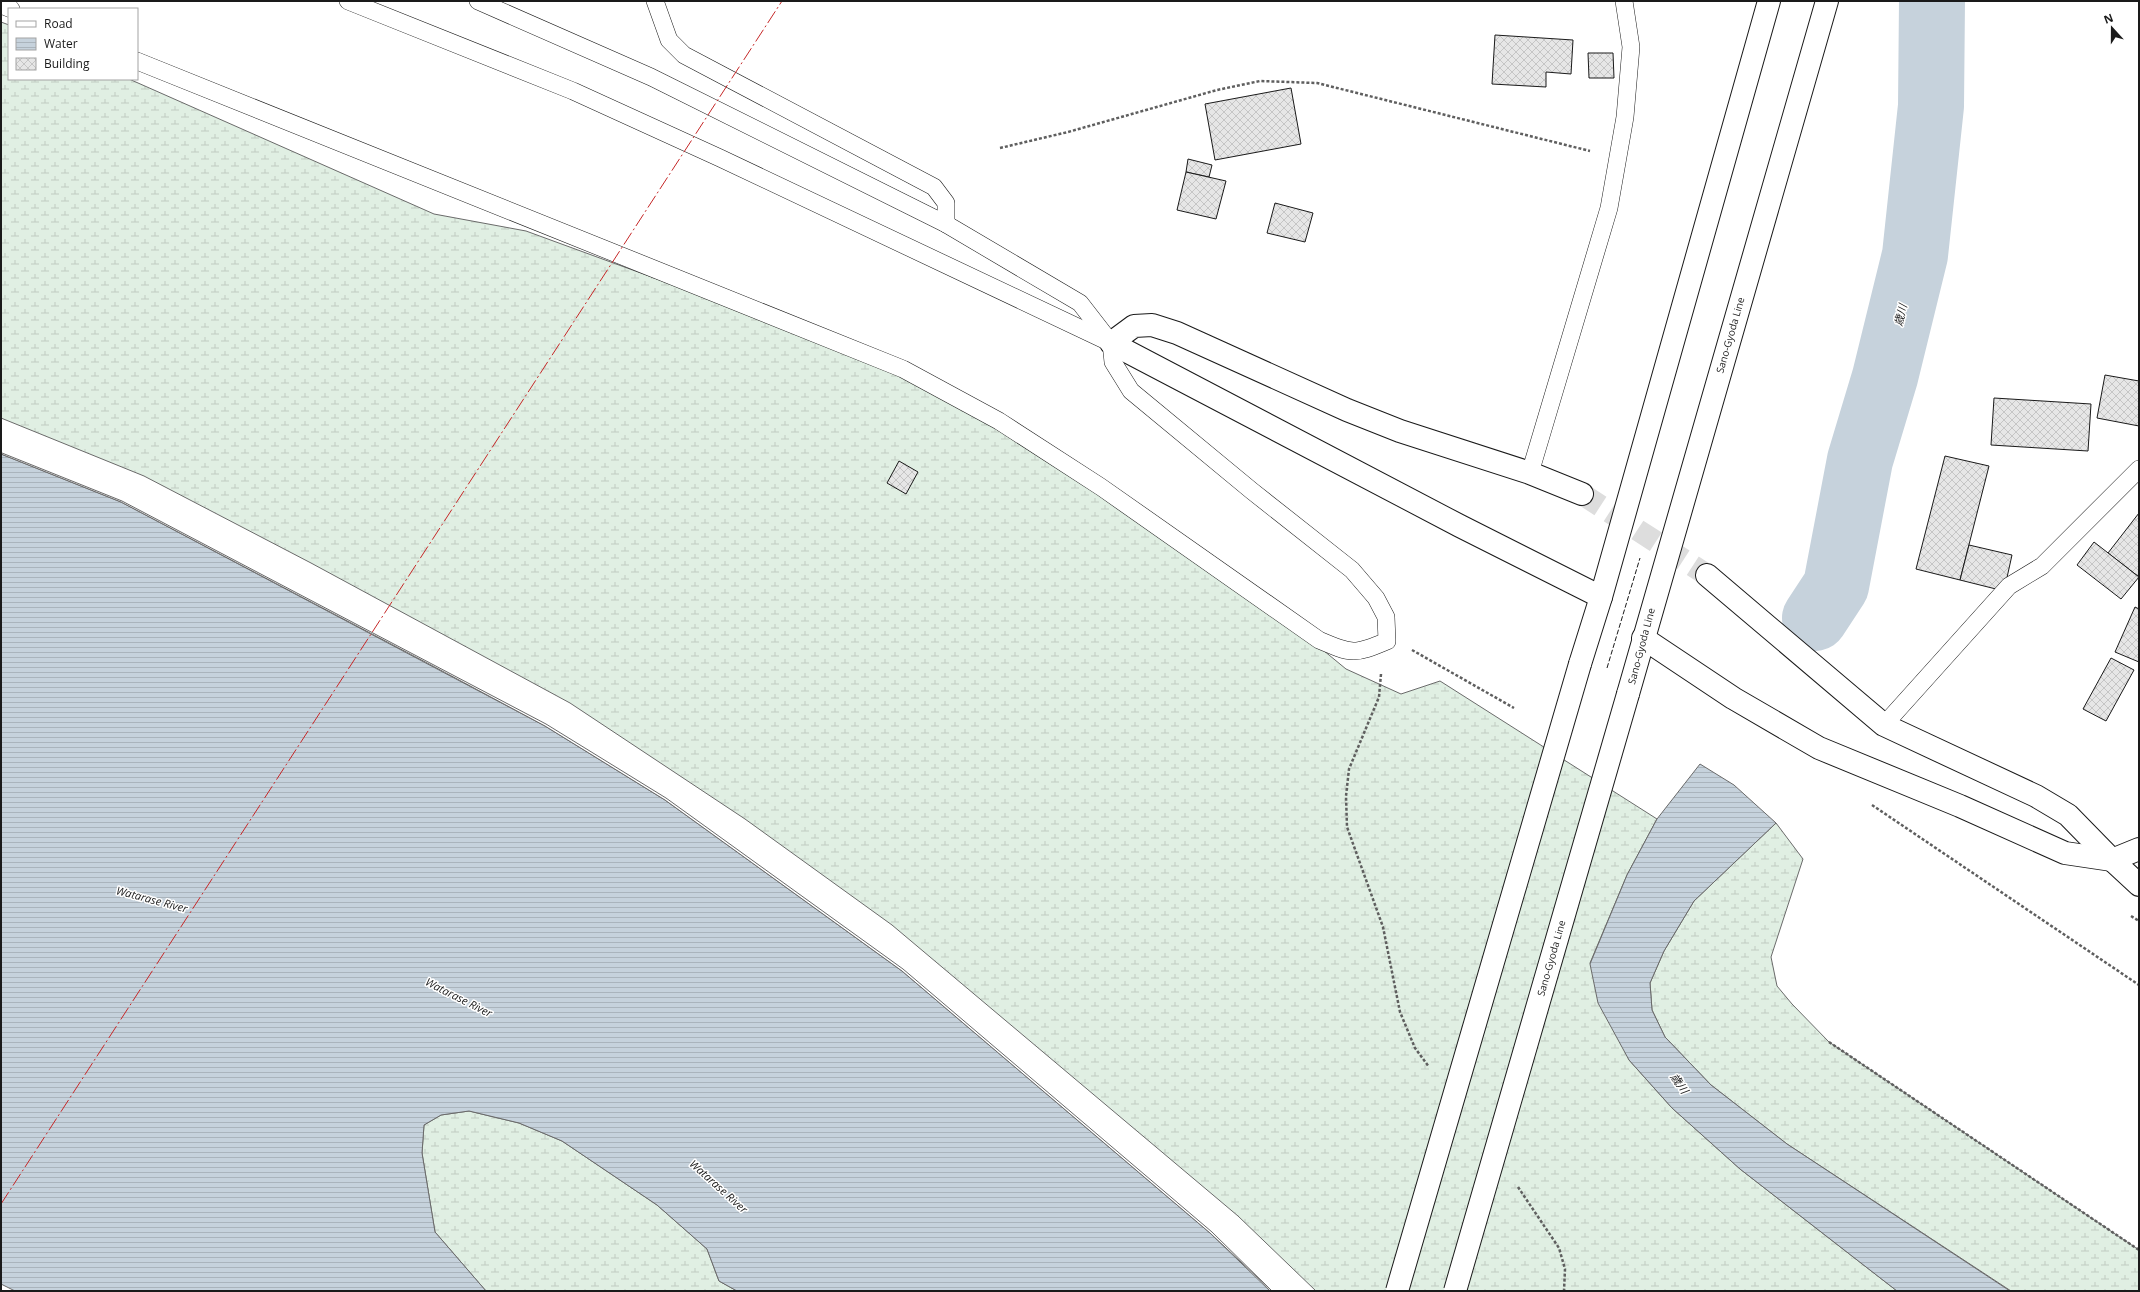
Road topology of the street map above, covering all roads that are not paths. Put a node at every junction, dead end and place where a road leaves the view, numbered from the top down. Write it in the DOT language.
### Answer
graph roads {
  1 [pos="348,1"];
  2 [pos="478,1"];
  3 [pos="655,1"];
  4 [pos="1624,1"];
  5 [pos="1768,1"];
  6 [pos="1826,1"];
  7 [pos="138,61"];
  8 [pos="946,224"];
  9 [pos="1111,343"];
  10 [pos="2139,469"];
  11 [pos="1530,473"];
  12 [pos="1582,494"];
  13 [pos="1707,575"];
  14 [pos="1601,598"];
  15 [pos="1643,638"];
  16 [pos="1884,725"];
  17 [pos="2139,849"];
  18 [pos="2112,860"];
  19 [pos="2139,885"];
  20 [pos="1397,1291"];
  21 [pos="1455,1291"];
  1 -- 9 [label="lane"];
  2 -- 8 [label="lane"];
  3 -- 8 [label="lane"];
  4 -- 11 [label="lane"];
  5 -- 14 [label="main road"];
  6 -- 15 [label="main road, Sano-Gyoda Line"];
  7 -- 9 [label="lane"];
  8 -- 9 [label="lane"];
  9 -- 11 [label="main road"];
  9 -- 14 [label="main road"];
  10 -- 16 [label="lane"];
  11 -- 12 [label="main road"];
  13 -- 16 [label="main road"];
  14 -- 20 [label="main road, bridge"];
  15 -- 18 [label="main road"];
  15 -- 21 [label="main road, Sano-Gyoda Line, bridge"];
  16 -- 18 [label="main road"];
  17 -- 18 [label="main road"];
  18 -- 19 [label="main road"];
}
